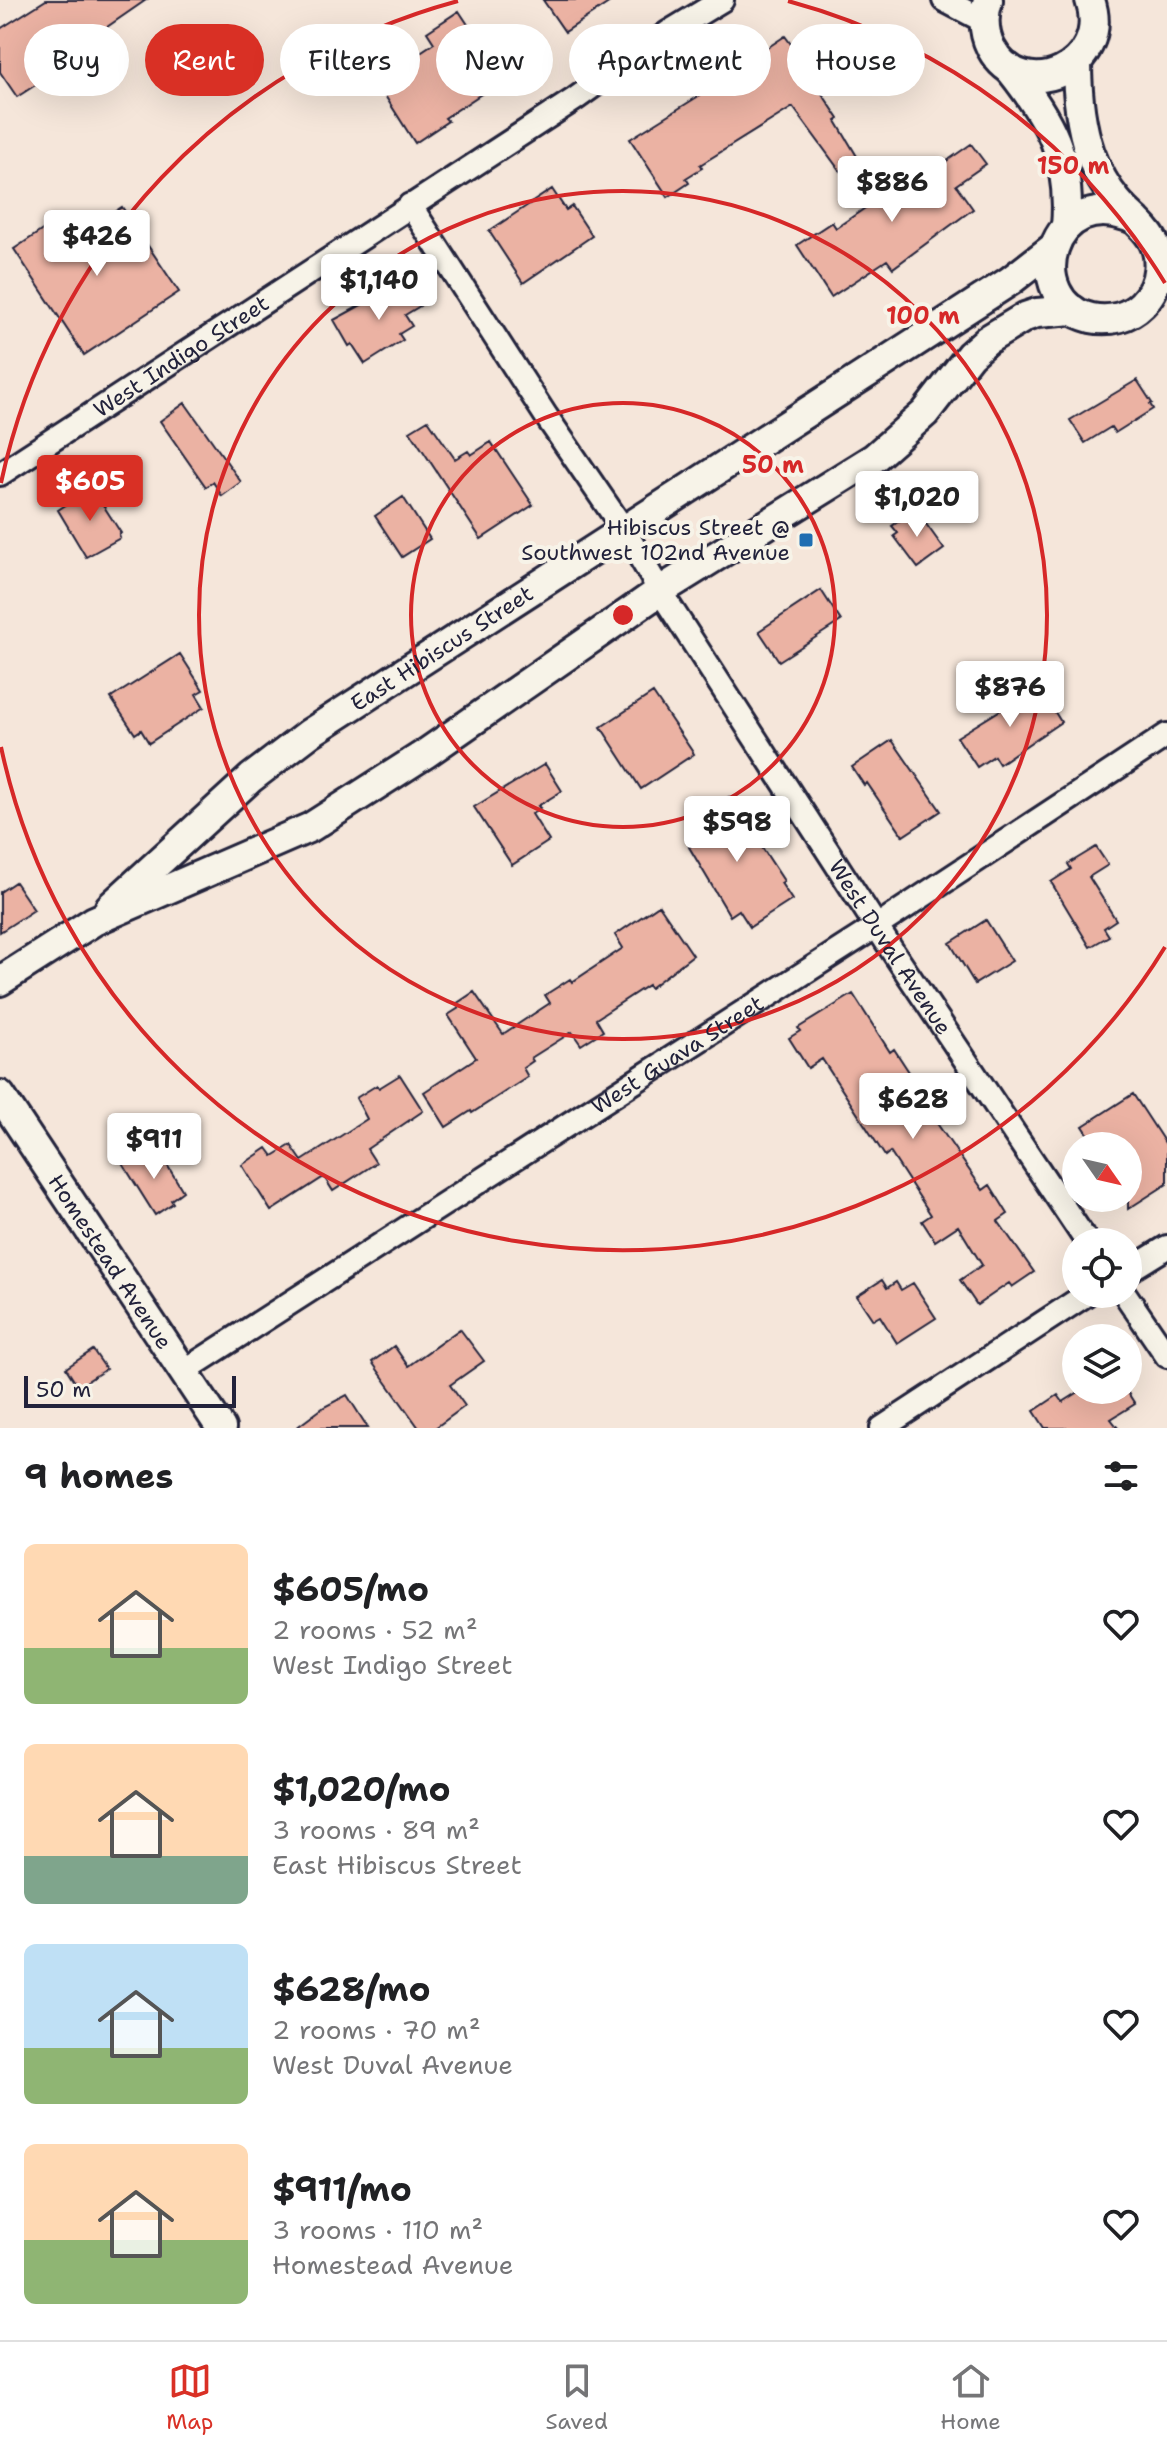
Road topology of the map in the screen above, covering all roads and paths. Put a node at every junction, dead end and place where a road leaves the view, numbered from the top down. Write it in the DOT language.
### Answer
graph roads {
  1 [pos="722,0"];
  2 [pos="944,0"];
  3 [pos="1096,4"];
  4 [pos="986,10"];
  5 [pos="1077,62"];
  6 [pos="1009,68"];
  7 [pos="410,205"];
  8 [pos="1151,232"];
  9 [pos="1060,237"];
  10 [pos="1158,293"];
  11 [pos="1073,310"];
  12 [pos="0,474"];
  13 [pos="624,530"];
  14 [pos="660,591"];
  15 [pos="1167,735"];
  16 [pos="94,921"];
  17 [pos="877,926"];
  18 [pos="0,981"];
  19 [pos="0,1095"];
  20 [pos="1078,1228"];
  21 [pos="1167,1247"];
  22 [pos="1142,1262"];
  23 [pos="1066,1308"];
  24 [pos="1134,1308"];
  25 [pos="1167,1356"];
  26 [pos="184,1371"];
  27 [pos="221,1428"];
  28 [pos="882,1428"];
  1 -- 7 [label="street, West Indigo Street"];
  2 -- 4 [label="street"];
  3 -- 5 [label="street"];
  4 -- 6 [label="street"];
  5 -- 6 [label="street"];
  5 -- 8 [label="street"];
  6 -- 9 [label="street"];
  7 -- 12 [label="street, West Indigo Street"];
  7 -- 13 [label="street, West Duval Avenue"];
  8 -- 9 [label="street"];
  8 -- 10 [label="street"];
  9 -- 11 [label="street"];
  9 -- 13 [label="street, East Hibiscus Street"];
  10 -- 11 [label="street"];
  11 -- 14 [label="street, East Hibiscus Street"];
  13 -- 14 [label="street, West Duval Avenue"];
  13 -- 16 [label="street, East Hibiscus Street"];
  14 -- 16 [label="street, East Hibiscus Street"];
  14 -- 17 [label="street, West Duval Avenue"];
  15 -- 17 [label="street, West Guava Street"];
  16 -- 18 [label="street, East Hibiscus Street"];
  17 -- 20 [label="street, West Duval Avenue"];
  17 -- 26 [label="street, West Guava Street"];
  19 -- 26 [label="street, Homestead Avenue"];
  21 -- 22 [label="street"];
  23 -- 28 [label="street"];
  24 -- 25 [label="street"];
  26 -- 27 [label="street, Homestead Avenue"];
}
